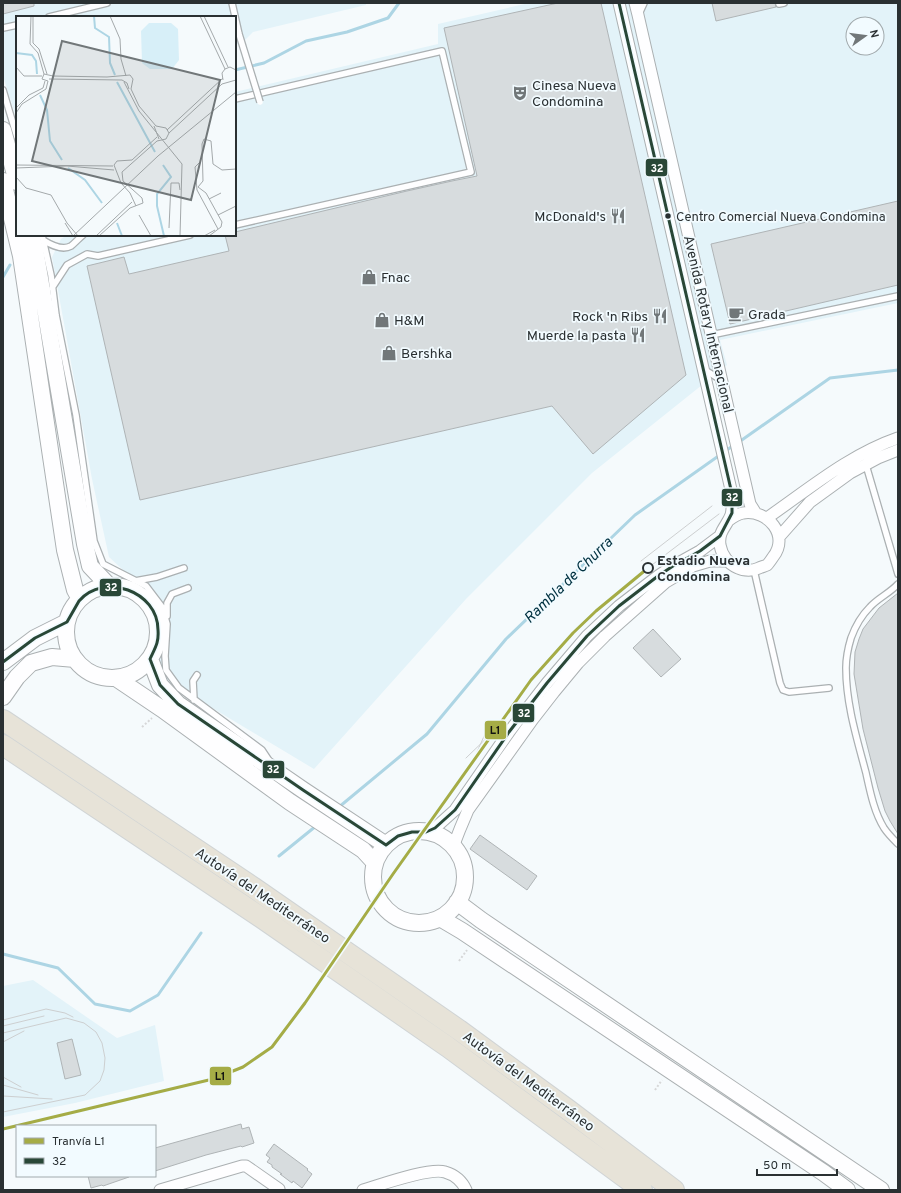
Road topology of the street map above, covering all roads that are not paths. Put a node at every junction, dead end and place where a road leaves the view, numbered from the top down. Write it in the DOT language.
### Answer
graph roads {
  1 [pos="106,3"];
  2 [pos="232,3"];
  3 [pos="619,3"];
  4 [pos="635,3"];
  5 [pos="644,3"];
  6 [pos="638,15"];
  7 [pos="52,16"];
  8 [pos="235,16"];
  9 [pos="236,21"];
  10 [pos="16,25"];
  11 [pos="3,28"];
  12 [pos="3,90"];
  13 [pos="236,99"];
  14 [pos="260,102"];
  15 [pos="643,104"];
  16 [pos="664,128"];
  17 [pos="3,130"];
  18 [pos="16,134"];
  19 [pos="16,178"];
  20 [pos="3,181"];
  21 [pos="236,225"];
  22 [pos="16,235"];
  23 [pos="16,236"];
  24 [pos="82,236"];
  25 [pos="186,236"];
  26 [pos="39,237"];
  27 [pos="52,288"];
  28 [pos="898,296"];
  29 [pos="56,315"];
  30 [pos="711,335"];
  31 [pos="704,370"];
  32 [pos="721,380"];
  33 [pos="58,386"];
  34 [pos="898,438"];
  35 [pos="898,450"];
  36 [pos="866,465"];
  37 [pos="755,512"];
  38 [pos="768,518"];
  39 [pos="729,520"];
  40 [pos="720,536"];
  41 [pos="778,537"];
  42 [pos="727,561"];
  43 [pos="184,568"];
  44 [pos="754,570"];
  45 [pos="898,574"];
  46 [pos="135,581"];
  47 [pos="898,584"];
  48 [pos="109,586"];
  49 [pos="188,588"];
  50 [pos="80,599"];
  51 [pos="67,622"];
  52 [pos="167,624"];
  53 [pos="75,659"];
  54 [pos="150,659"];
  55 [pos="3,662"];
  56 [pos="197,674"];
  57 [pos="116,678"];
  58 [pos="829,688"];
  59 [pos="3,697"];
  60 [pos="194,700"];
  61 [pos="3,720"];
  62 [pos="3,745"];
  63 [pos="277,772"];
  64 [pos="426,832"];
  65 [pos="898,844"];
  66 [pos="386,845"];
  67 [pos="454,847"];
  68 [pos="375,863"];
  69 [pos="457,902"];
  70 [pos="440,918"];
  71 [pos="279,1189"];
  72 [pos="160,1190"];
  73 [pos="363,1190"];
  74 [pos="466,1190"];
  75 [pos="642,1190"];
  76 [pos="674,1190"];
  77 [pos="847,1190"];
  78 [pos="881,1190"];
  1 -- 7 [label="lane"];
  2 -- 8 [label="lane, bridge"];
  3 -- 15 [label="street, Avenida Rotary Internacional"];
  4 -- 6 [label="street, Avenida Rotary Internacional"];
  5 -- 6 [label="lane"];
  6 -- 16 [label="street, Avenida Rotary Internacional"];
  9 -- 14 [label="lane, bridge"];
  10 -- 11 [label="lane"];
  12 -- 18 [label="lane"];
  13 -- 21 [label="lane"];
  15 -- 16 [label="street"];
  15 -- 31 [label="street, Avenida Rotary Internacional"];
  16 -- 30 [label="street, Avenida Rotary Internacional"];
  17 -- 19 [label="street"];
  20 -- 22 [label="street"];
  23 -- 50 [label="street"];
  24 -- 26 [label="lane"];
  25 -- 27 [label="lane"];
  26 -- 27 [label="lane"];
  26 -- 33 [label="street"];
  27 -- 29 [label="lane"];
  28 -- 30 [label="lane"];
  29 -- 33 [label="lane"];
  29 -- 46 [label="lane"];
  30 -- 32 [label="street, Avenida Rotary Internacional"];
  31 -- 32 [label="lane"];
  31 -- 39 [label="street, Avenida Rotary Internacional"];
  32 -- 37 [label="street, Avenida Rotary Internacional"];
  33 -- 48 [label="street"];
  34 -- 38 [label="street"];
  35 -- 36 [label="street"];
  36 -- 41 [label="street"];
  36 -- 45 [label="lane"];
  37 -- 38 [label="street"];
  37 -- 39 [label="street"];
  38 -- 41 [label="street"];
  39 -- 40 [label="street"];
  40 -- 42 [label="street"];
  40 -- 64 [label="street"];
  41 -- 44 [label="street"];
  42 -- 44 [label="street"];
  42 -- 67 [label="street"];
  43 -- 46 [label="lane"];
  44 -- 58 [label="lane"];
  46 -- 52 [label="lane"];
  47 -- 65 [label="lane"];
  48 -- 50 [label="street"];
  48 -- 54 [label="street"];
  49 -- 52 [label="lane"];
  50 -- 51 [label="street"];
  51 -- 53 [label="street"];
  51 -- 55 [label="street"];
  52 -- 60 [label="lane"];
  53 -- 57 [label="street"];
  53 -- 59 [label="street"];
  54 -- 57 [label="street"];
  54 -- 63 [label="street"];
  56 -- 60 [label="lane"];
  57 -- 68 [label="street"];
  60 -- 63 [label="lane"];
  61 -- 76 [label="highway, Autovía del Mediterráneo"];
  62 -- 75 [label="highway, Autovía del Mediterráneo"];
  63 -- 66 [label="street"];
  64 -- 66 [label="street"];
  64 -- 67 [label="street"];
  66 -- 68 [label="street"];
  67 -- 69 [label="street"];
  68 -- 70 [label="street"];
  69 -- 70 [label="street"];
  69 -- 78 [label="street"];
  70 -- 77 [label="street"];
  71 -- 72 [label="street"];
  73 -- 74 [label="street"];
}
